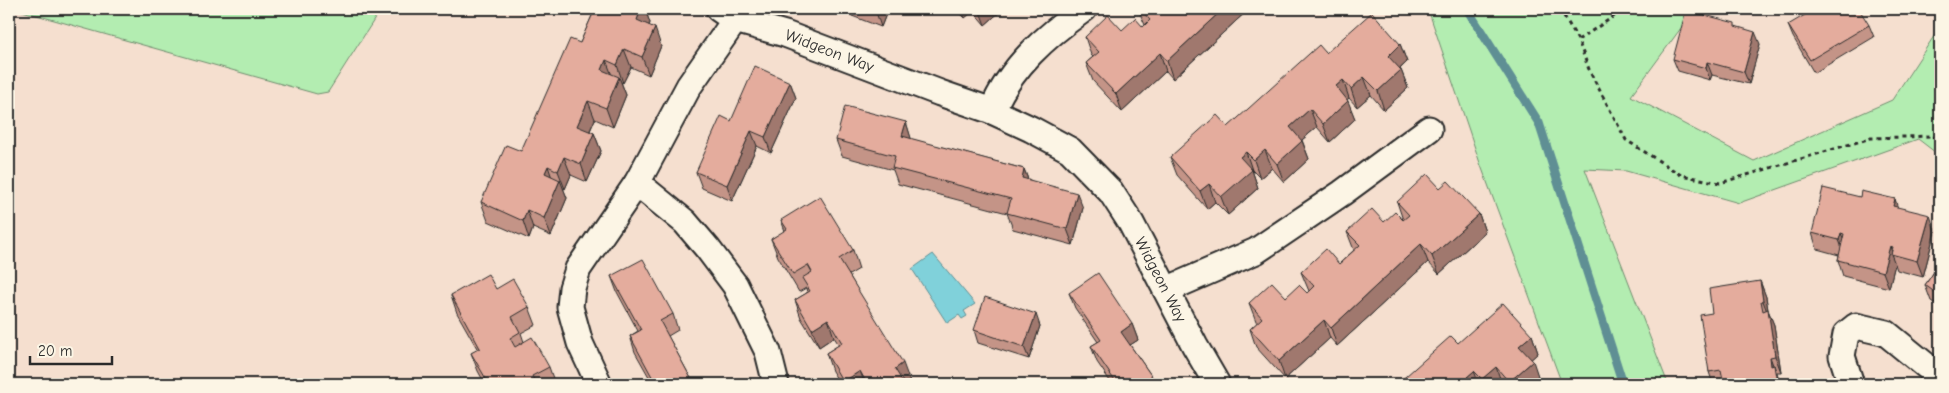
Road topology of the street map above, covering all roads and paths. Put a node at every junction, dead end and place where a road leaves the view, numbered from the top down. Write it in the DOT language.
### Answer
graph roads {
  1 [pos="1084,9"];
  2 [pos="1560,9"];
  3 [pos="1625,9"];
  4 [pos="727,14"];
  5 [pos="1578,40"];
  6 [pos="992,111"];
  7 [pos="1429,129"];
  8 [pos="1940,140"];
  9 [pos="637,183"];
  10 [pos="1166,290"];
  11 [pos="1940,377"];
  12 [pos="599,384"];
  13 [pos="776,384"];
  14 [pos="1217,384"];
  15 [pos="1851,384"];
  1 -- 6 [label="street"];
  2 -- 5 [label="path"];
  3 -- 5 [label="path"];
  4 -- 6 [label="street, Widgeon Way"];
  4 -- 9 [label="street, Widgeon Way"];
  5 -- 8 [label="path"];
  6 -- 10 [label="street, Widgeon Way"];
  7 -- 10 [label="street"];
  9 -- 12 [label="street, Widgeon Way"];
  9 -- 13 [label="street"];
  10 -- 14 [label="street, Widgeon Way"];
  11 -- 15 [label="street"];
}
